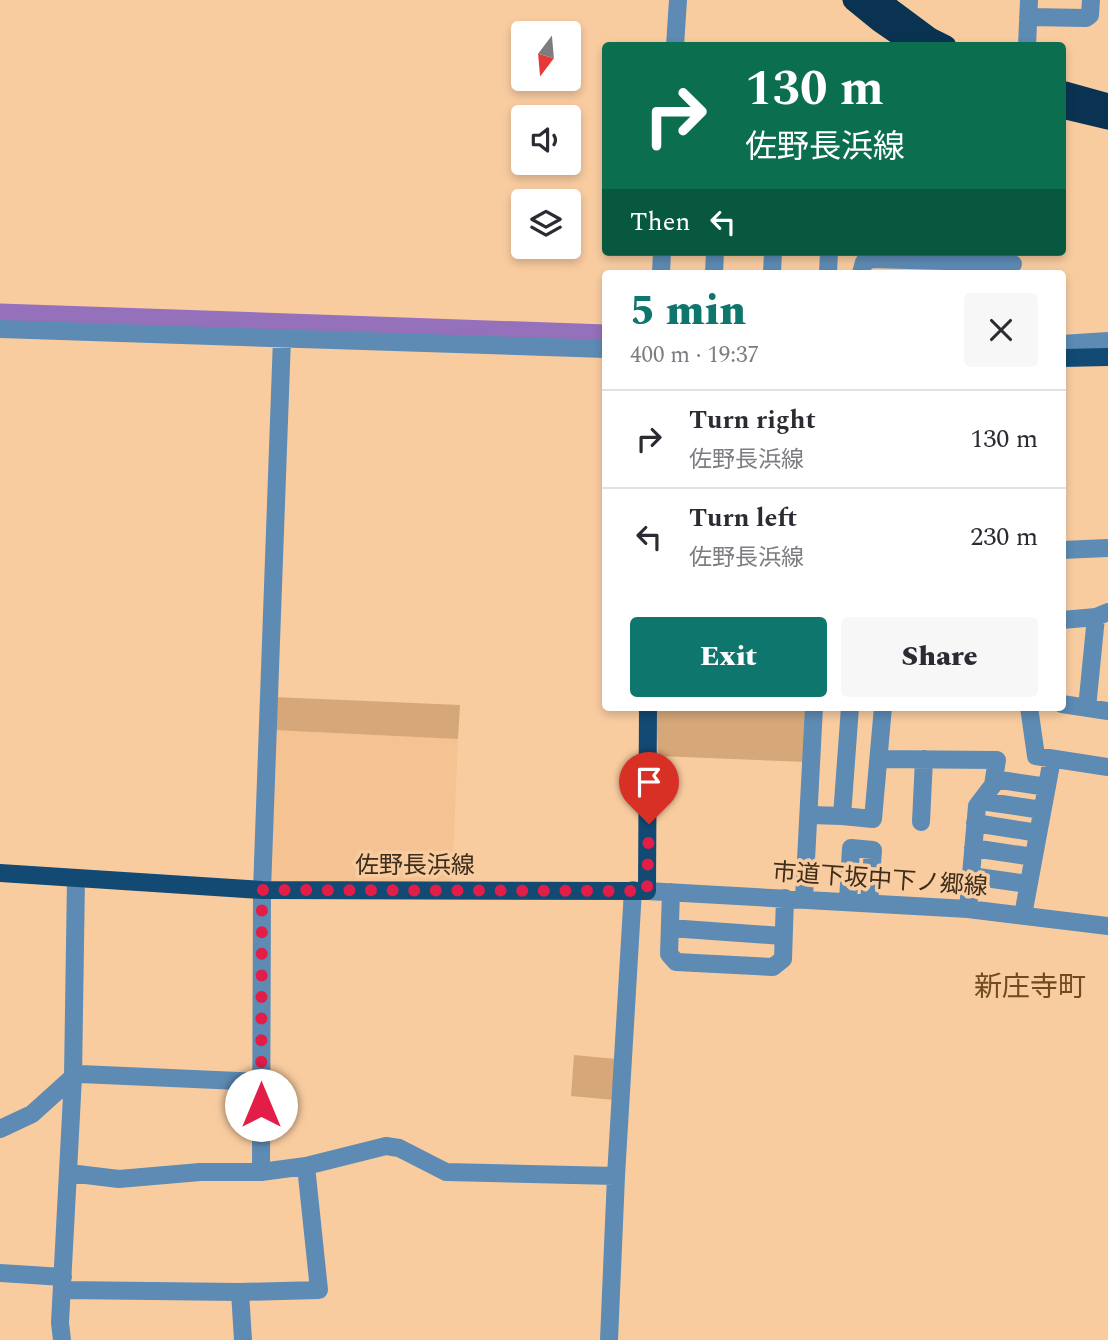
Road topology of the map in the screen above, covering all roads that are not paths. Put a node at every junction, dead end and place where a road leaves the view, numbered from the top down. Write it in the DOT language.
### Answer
graph roads {
  1 [pos="678,0"];
  2 [pos="853,0"];
  3 [pos="879,0"];
  4 [pos="1091,0"];
  5 [pos="1028,8"];
  6 [pos="676,42"];
  7 [pos="909,42"];
  8 [pos="938,42"];
  9 [pos="1027,42"];
  10 [pos="1066,93"];
  11 [pos="1108,104"];
  12 [pos="1066,109"];
  13 [pos="1108,120"];
  14 [pos="1013,263"];
  15 [pos="980,268"];
  16 [pos="862,270"];
  17 [pos="0,329"];
  18 [pos="282,338"];
  19 [pos="1108,341"];
  20 [pos="1066,344"];
  21 [pos="602,349"];
  22 [pos="1108,357"];
  23 [pos="1066,358"];
  24 [pos="1108,548"];
  25 [pos="1066,550"];
  26 [pos="1102,615"];
  27 [pos="1066,620"];
  28 [pos="1066,705"];
  29 [pos="1087,708"];
  30 [pos="648,711"];
  31 [pos="814,711"];
  32 [pos="850,711"];
  33 [pos="883,711"];
  34 [pos="1030,711"];
  35 [pos="1108,711"];
  36 [pos="879,759"];
  37 [pos="924,759"];
  38 [pos="1052,760"];
  39 [pos="1108,767"];
  40 [pos="994,779"];
  41 [pos="1047,787"];
  42 [pos="981,801"];
  43 [pos="1042,810"];
  44 [pos="810,816"];
  45 [pos="842,816"];
  46 [pos="921,822"];
  47 [pos="975,823"];
  48 [pos="1038,833"];
  49 [pos="973,848"];
  50 [pos="1033,858"];
  51 [pos="0,873"];
  52 [pos="971,876"];
  53 [pos="76,878"];
  54 [pos="1028,884"];
  55 [pos="262,890"];
  56 [pos="640,890"];
  57 [pos="671,892"];
  58 [pos="785,898"];
  59 [pos="804,898"];
  60 [pos="848,901"];
  61 [pos="869,902"];
  62 [pos="968,909"];
  63 [pos="1023,915"];
  64 [pos="1108,926"];
  65 [pos="670,928"];
  66 [pos="783,936"];
  67 [pos="73,1077"];
  68 [pos="261,1082"];
  69 [pos="0,1129"];
  70 [pos="306,1166"];
  71 [pos="261,1172"];
  72 [pos="69,1173"];
  73 [pos="616,1176"];
  74 [pos="0,1273"];
  75 [pos="63,1283"];
  76 [pos="240,1292"];
  77 [pos="62,1340"];
  78 [pos="243,1340"];
  79 [pos="609,1340"];
  1 -- 6 [label="street"];
  2 -- 7 [label="highway"];
  3 -- 8 [label="highway"];
  4 -- 5 [label="street"];
  5 -- 9 [label="street"];
  10 -- 11 [label="highway"];
  12 -- 13 [label="highway"];
  14 -- 15 [label="street"];
  15 -- 16 [label="street"];
  17 -- 18 [label="street"];
  18 -- 21 [label="street"];
  18 -- 55 [label="street"];
  19 -- 20 [label="street"];
  22 -- 23 [label="main road"];
  24 -- 25 [label="street"];
  26 -- 27 [label="street"];
  26 -- 29 [label="street"];
  28 -- 29 [label="street"];
  29 -- 35 [label="street"];
  30 -- 56 [label="main road"];
  31 -- 44 [label="street"];
  32 -- 45 [label="street"];
  33 -- 36 [label="street"];
  34 -- 38 [label="street"];
  36 -- 37 [label="street"];
  36 -- 45 [label="street"];
  37 -- 40 [label="street"];
  37 -- 46 [label="street"];
  38 -- 39 [label="street"];
  38 -- 41 [label="street"];
  40 -- 41 [label="street"];
  40 -- 42 [label="street"];
  41 -- 43 [label="street"];
  42 -- 43 [label="street"];
  42 -- 47 [label="street"];
  43 -- 48 [label="street"];
  44 -- 45 [label="street"];
  44 -- 59 [label="street"];
  47 -- 48 [label="street"];
  47 -- 49 [label="street"];
  48 -- 50 [label="street"];
  49 -- 50 [label="street"];
  49 -- 52 [label="street"];
  50 -- 54 [label="street"];
  51 -- 53 [label="main road, 佐野長浜線"];
  52 -- 54 [label="street"];
  52 -- 62 [label="street"];
  53 -- 55 [label="main road, 佐野長浜線"];
  53 -- 67 [label="street"];
  54 -- 63 [label="street"];
  55 -- 56 [label="main road, 佐野長浜線"];
  55 -- 68 [label="street"];
  56 -- 57 [label="street, 市道下坂中下ノ郷線"];
  56 -- 73 [label="street"];
  57 -- 58 [label="street, 市道下坂中下ノ郷線"];
  57 -- 65 [label="street"];
  58 -- 59 [label="street, 市道下坂中下ノ郷線"];
  58 -- 66 [label="street"];
  59 -- 60 [label="street, 市道下坂中下ノ郷線"];
  60 -- 61 [label="street, 市道下坂中下ノ郷線"];
  60 -- 61 [label="street"];
  61 -- 62 [label="street, 市道下坂中下ノ郷線"];
  62 -- 63 [label="street, 市道下坂中下ノ郷線"];
  63 -- 64 [label="street, 市道下坂中下ノ郷線"];
  65 -- 66 [label="street"];
  65 -- 66 [label="street"];
  67 -- 68 [label="street"];
  67 -- 69 [label="street"];
  67 -- 72 [label="street"];
  68 -- 71 [label="street"];
  70 -- 71 [label="street"];
  70 -- 73 [label="street"];
  70 -- 76 [label="street"];
  71 -- 72 [label="street"];
  72 -- 75 [label="street"];
  73 -- 79 [label="street"];
  74 -- 75 [label="street"];
  75 -- 76 [label="street"];
  75 -- 77 [label="street"];
  76 -- 78 [label="street"];
}
